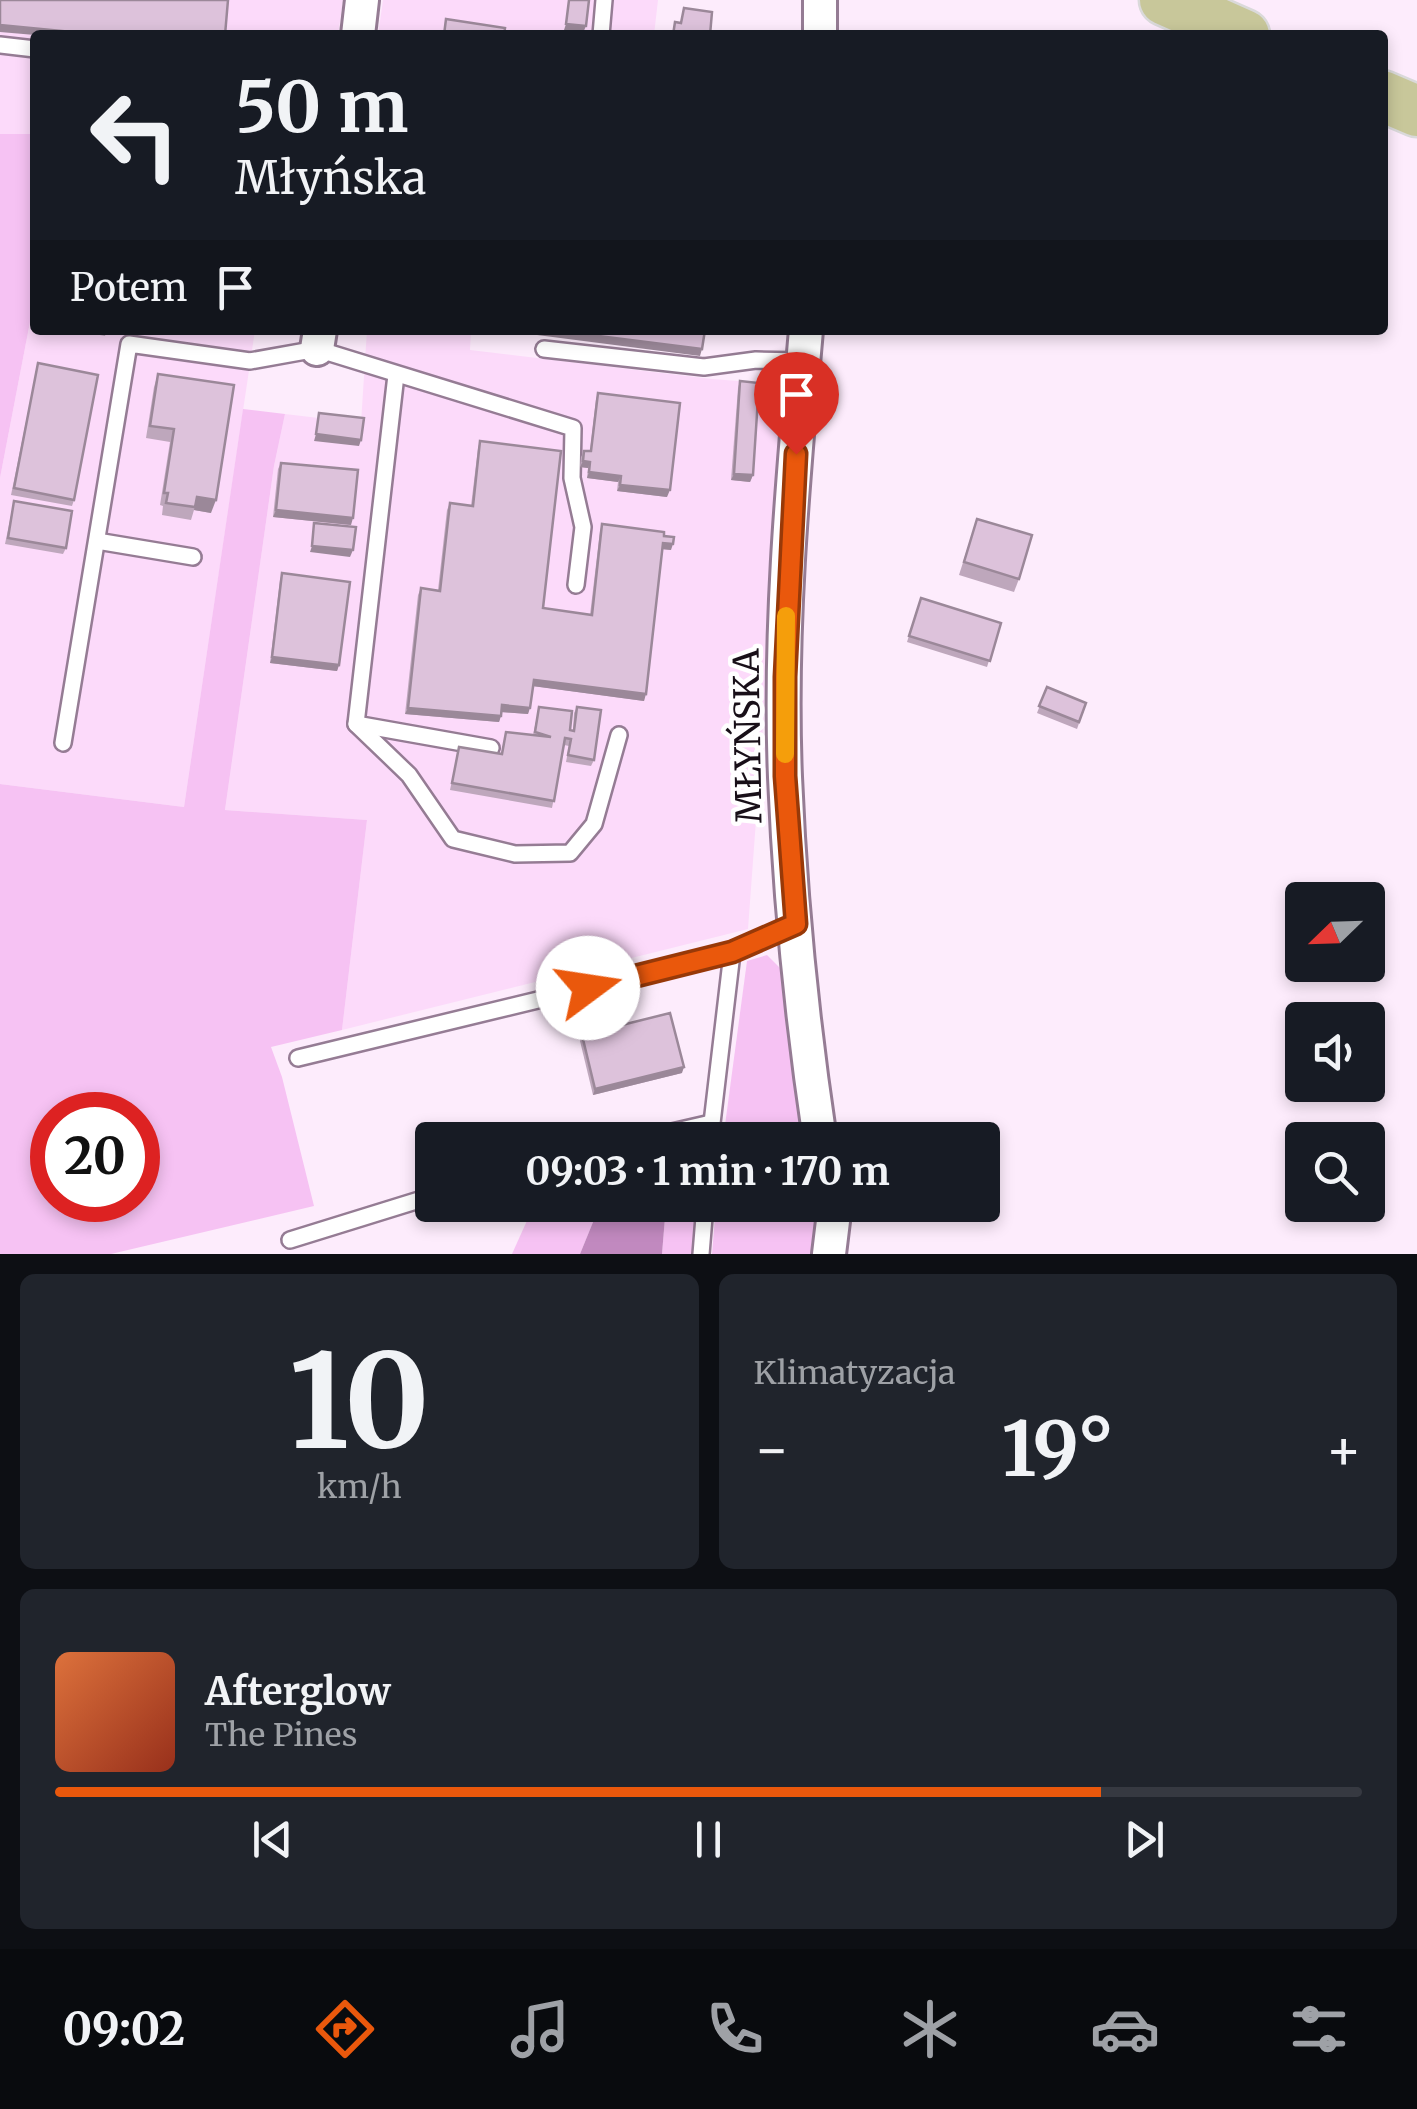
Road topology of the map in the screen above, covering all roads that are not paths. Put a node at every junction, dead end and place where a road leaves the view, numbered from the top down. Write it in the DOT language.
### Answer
graph roads {
  1 [pos="362,0"];
  2 [pos="604,0"];
  3 [pos="820,0"];
  4 [pos="1165,0"];
  5 [pos="359,30"];
  6 [pos="601,30"];
  7 [pos="820,30"];
  8 [pos="1233,30"];
  9 [pos="0,45"];
  10 [pos="30,48"];
  11 [pos="1388,99"];
  12 [pos="1417,111"];
  13 [pos="318,340"];
  14 [pos="804,346"];
  15 [pos="544,348"];
  16 [pos="396,375"];
  17 [pos="96,541"];
  18 [pos="193,557"];
  19 [pos="576,586"];
  20 [pos="356,724"];
  21 [pos="618,735"];
  22 [pos="63,744"];
  23 [pos="491,748"];
  24 [pos="796,924"];
  25 [pos="732,952"];
  26 [pos="298,1058"];
  27 [pos="711,1122"];
  28 [pos="817,1122"];
  29 [pos="415,1201"];
  30 [pos="704,1222"];
  31 [pos="833,1222"];
  32 [pos="290,1240"];
  33 [pos="701,1254"];
  34 [pos="829,1254"];
  1 -- 5 [label="street"];
  2 -- 6 [label="lane"];
  3 -- 7 [label="street"];
  4 -- 8 [label="main road"];
  9 -- 10 [label="lane"];
  11 -- 12 [label="main road"];
  13 -- 16 [label="lane"];
  13 -- 17 [label="lane"];
  14 -- 15 [label="lane"];
  14 -- 24 [label="street, MŁYŃSKA"];
  16 -- 19 [label="lane"];
  16 -- 20 [label="lane"];
  17 -- 18 [label="lane"];
  17 -- 22 [label="lane"];
  20 -- 21 [label="lane"];
  20 -- 23 [label="lane"];
  24 -- 25 [label="lane"];
  24 -- 28 [label="street, MŁYŃSKA"];
  25 -- 26 [label="lane"];
  25 -- 27 [label="lane"];
  29 -- 32 [label="lane"];
  30 -- 33 [label="lane"];
  31 -- 34 [label="street"];
}
